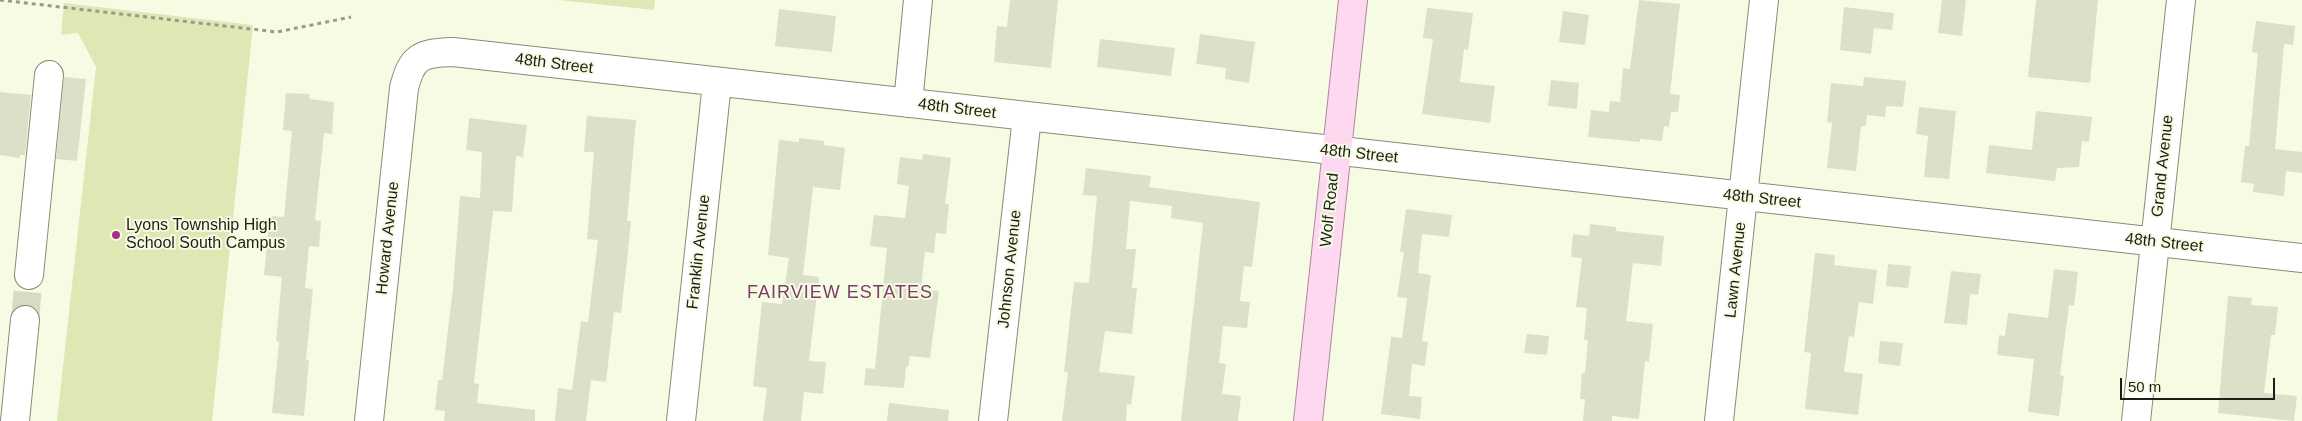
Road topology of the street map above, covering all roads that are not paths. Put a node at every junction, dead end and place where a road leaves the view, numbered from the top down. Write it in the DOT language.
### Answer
graph roads {
  1 [pos="918,0"];
  2 [pos="1352,0"];
  3 [pos="1764,0"];
  4 [pos="2181,0"];
  5 [pos="417,58"];
  6 [pos="49,75"];
  7 [pos="717,83"];
  8 [pos="908,103"];
  9 [pos="1027,117"];
  10 [pos="1336,152"];
  11 [pos="1744,197"];
  12 [pos="2155,243"];
  13 [pos="2302,258"];
  14 [pos="29,275"];
  15 [pos="25,320"];
  16 [pos="14,421"];
  17 [pos="369,421"];
  18 [pos="681,421"];
  19 [pos="994,421"];
  20 [pos="1308,421"];
  21 [pos="1719,421"];
  22 [pos="2136,421"];
  1 -- 8 [label="street"];
  2 -- 10 [label="main road, Wolf Road"];
  3 -- 11 [label="street, Lawn Avenue"];
  4 -- 12 [label="street, Grand Avenue"];
  5 -- 7 [label="street, 48th Street"];
  5 -- 17 [label="street, Howard Avenue"];
  6 -- 14 [label="street"];
  7 -- 8 [label="street, 48th Street"];
  7 -- 18 [label="street, Franklin Avenue"];
  8 -- 9 [label="street, 48th Street"];
  9 -- 10 [label="street, 48th Street"];
  9 -- 19 [label="street, Johnson Avenue"];
  10 -- 11 [label="street, 48th Street"];
  10 -- 20 [label="main road, Wolf Road"];
  11 -- 12 [label="street, 48th Street"];
  11 -- 21 [label="street, Lawn Avenue"];
  12 -- 13 [label="street, 48th Street"];
  12 -- 22 [label="street, Grand Avenue"];
  15 -- 16 [label="street"];
}
